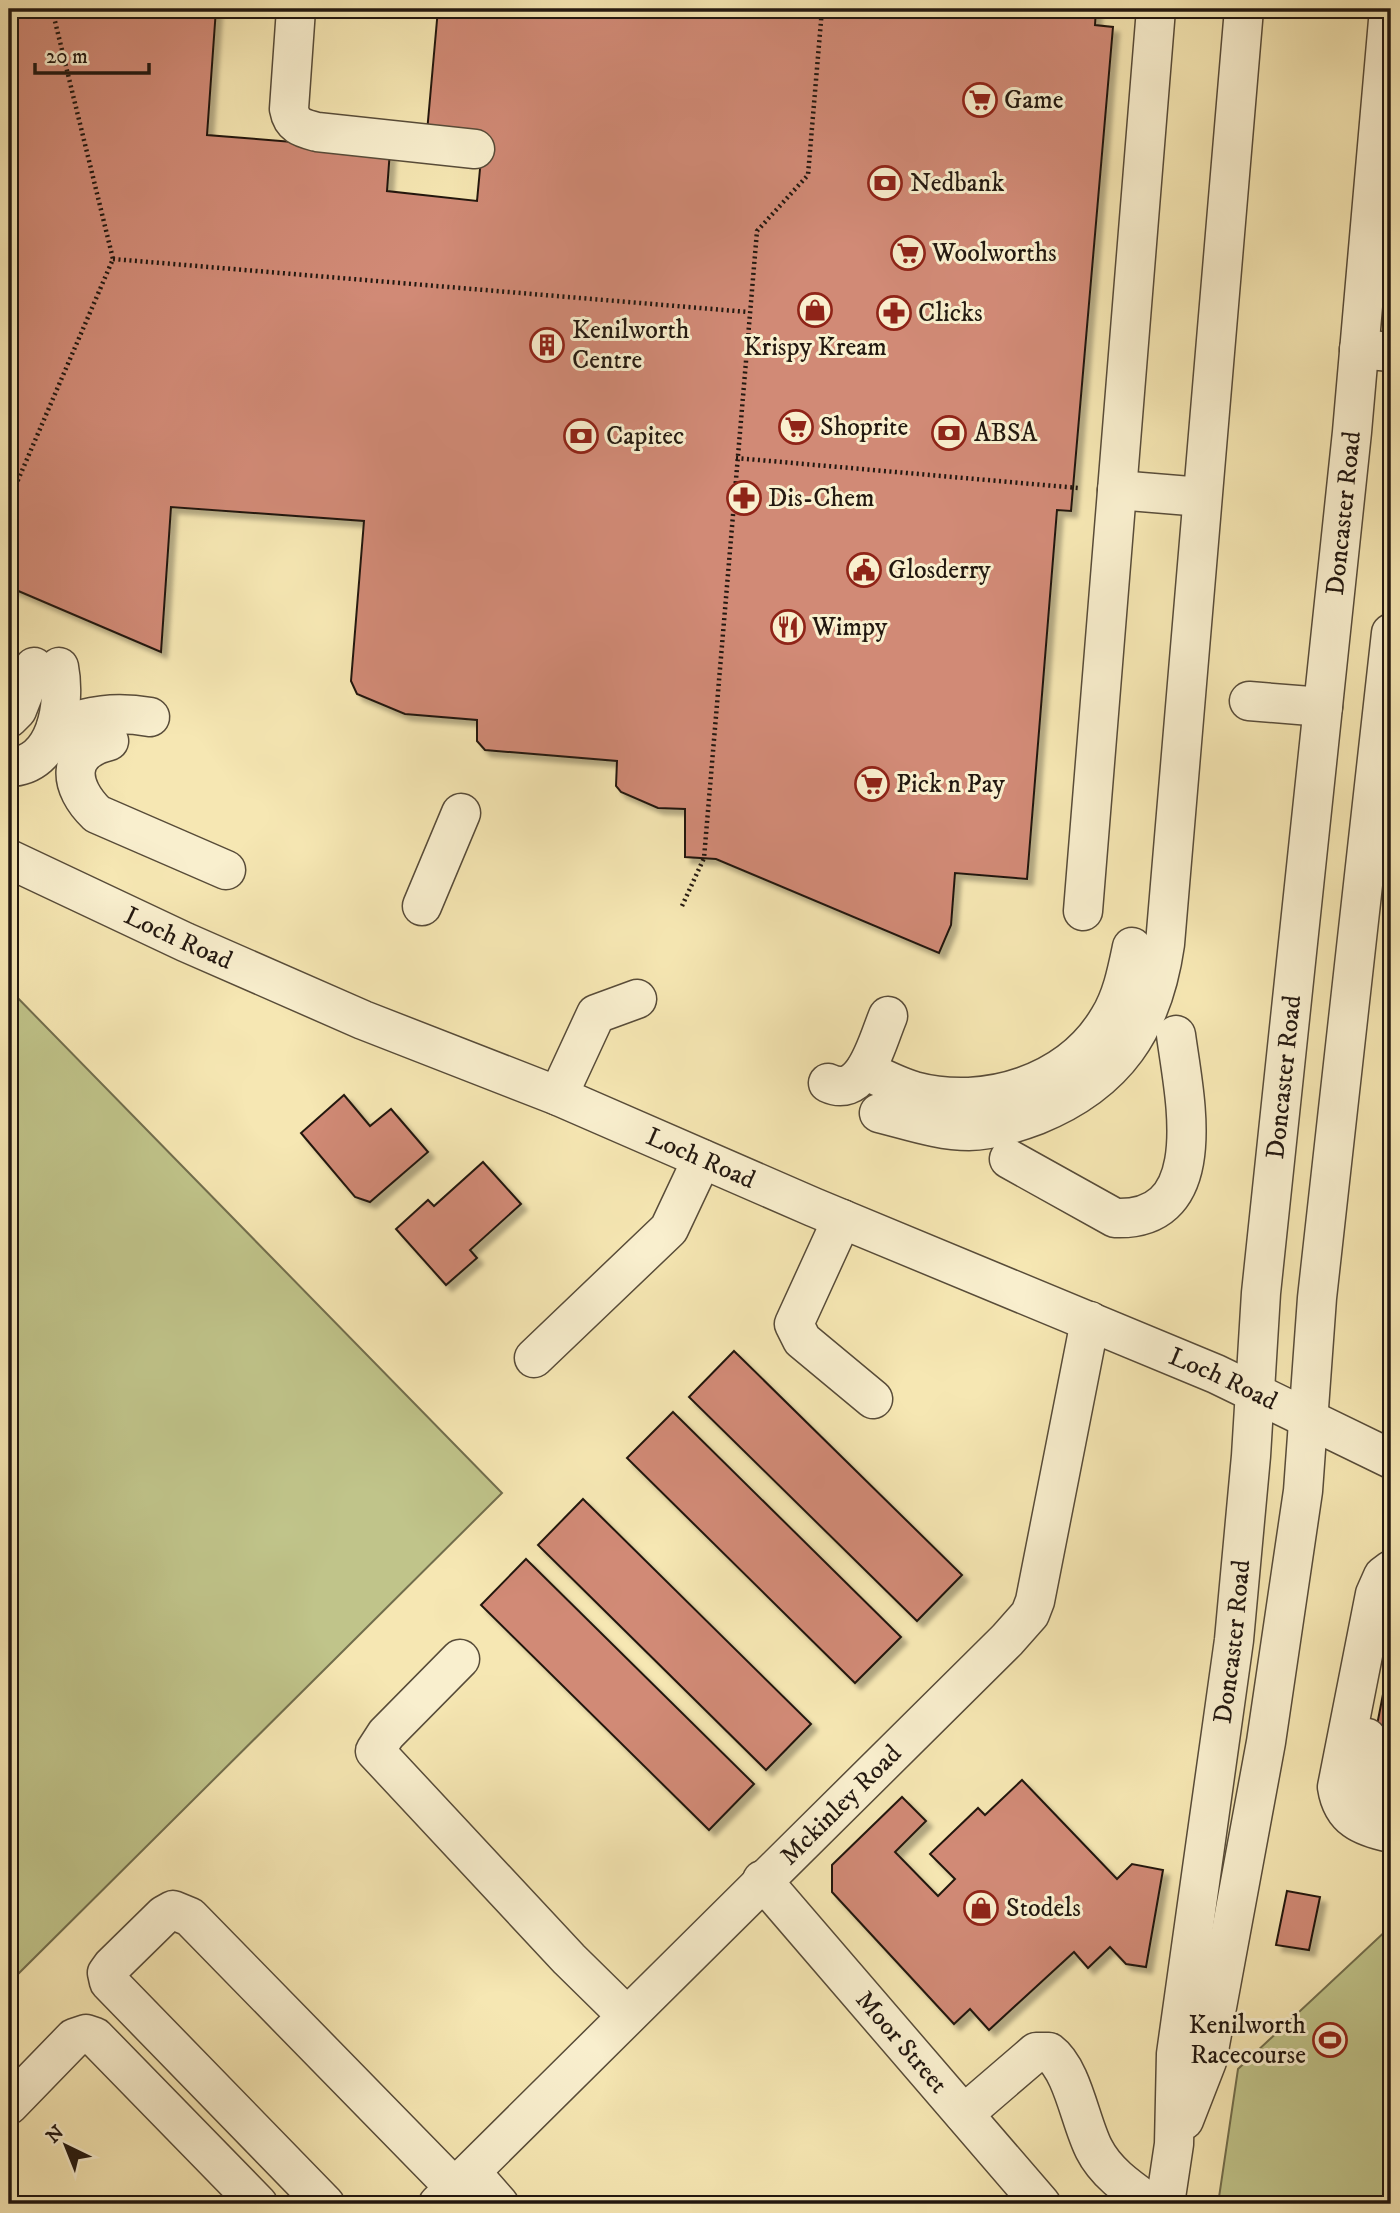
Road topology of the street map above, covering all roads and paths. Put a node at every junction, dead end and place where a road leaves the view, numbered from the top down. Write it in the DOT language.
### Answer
graph roads {
  1 [pos="52,9"];
  2 [pos="296,9"];
  3 [pos="822,9"];
  4 [pos="1156,9"];
  5 [pos="1244,9"];
  6 [pos="1389,9"];
  7 [pos="475,149"];
  8 [pos="113,259"];
  9 [pos="748,312"];
  10 [pos="1375,350"];
  11 [pos="736,458"];
  12 [pos="1117,490"];
  13 [pos="1202,497"];
  14 [pos="9,501"];
  15 [pos="1391,633"];
  16 [pos="1249,701"];
  17 [pos="1323,707"];
  18 [pos="150,717"];
  19 [pos="9,718"];
  20 [pos="56,727"];
  21 [pos="109,741"];
  22 [pos="9,767"];
  23 [pos="461,813"];
  24 [pos="9,859"];
  25 [pos="226,870"];
  26 [pos="422,906"];
  27 [pos="682,906"];
  28 [pos="1083,911"];
  29 [pos="1132,947"];
  30 [pos="637,999"];
  31 [pos="888,1016"];
  32 [pos="1177,1035"];
  33 [pos="865,1070"];
  34 [pos="828,1083"];
  35 [pos="558,1096"];
  36 [pos="879,1113"];
  37 [pos="702,1159"];
  38 [pos="1009,1159"];
  39 [pos="842,1219"];
  40 [pos="1090,1321"];
  41 [pos="534,1358"];
  42 [pos="1255,1393"];
  43 [pos="873,1399"];
  44 [pos="1307,1420"];
  45 [pos="1391,1459"];
  46 [pos="1391,1570"];
  47 [pos="1391,1612"];
  48 [pos="460,1659"];
  49 [pos="1378,1764"];
  50 [pos="1391,1812"];
  51 [pos="1391,1833"];
  52 [pos="762,1880"];
  53 [pos="627,2016"];
  54 [pos="9,2105"];
  55 [pos="964,2115"];
  56 [pos="1174,2144"];
  57 [pos="455,2188"];
  58 [pos="258,2204"];
  59 [pos="325,2204"];
  60 [pos="499,2204"];
  61 [pos="1041,2204"];
  62 [pos="1151,2204"];
  63 [pos="1165,2204"];
  1 -- 8 [label="path"];
  2 -- 7 [label="street"];
  3 -- 9 [label="path"];
  4 -- 12 [label="street"];
  5 -- 13 [label="street"];
  6 -- 10 [label="street, Doncaster Road"];
  8 -- 9 [label="path"];
  8 -- 14 [label="path"];
  9 -- 11 [label="path"];
  10 -- 17 [label="street, Doncaster Road"];
  11 -- 12 [label="path"];
  11 -- 27 [label="path"];
  12 -- 13 [label="street"];
  12 -- 28 [label="street"];
  13 -- 36 [label="street"];
  15 -- 44 [label="street, Doncaster Road"];
  16 -- 17 [label="street"];
  17 -- 42 [label="street, Doncaster Road"];
  18 -- 20 [label="street"];
  19 -- 20 [label="street"];
  20 -- 22 [label="street"];
  21 -- 25 [label="street"];
  23 -- 26 [label="street"];
  24 -- 35 [label="street, Loch Road"];
  29 -- 33 [label="street"];
  30 -- 35 [label="street"];
  31 -- 33 [label="street"];
  32 -- 38 [label="street"];
  33 -- 34 [label="street"];
  35 -- 37 [label="street, Loch Road"];
  37 -- 39 [label="street, Loch Road"];
  37 -- 41 [label="street"];
  39 -- 40 [label="street, Loch Road"];
  39 -- 43 [label="street"];
  40 -- 42 [label="street, Loch Road"];
  40 -- 52 [label="street, Mckinley Road"];
  42 -- 44 [label="street, Loch Road"];
  42 -- 56 [label="street, Doncaster Road"];
  44 -- 45 [label="street, Loch Road"];
  44 -- 56 [label="street, Doncaster Road"];
  46 -- 51 [label="street"];
  47 -- 49 [label="street"];
  48 -- 53 [label="street"];
  49 -- 50 [label="street"];
  52 -- 53 [label="street, Mckinley Road"];
  52 -- 55 [label="street, Moor Street"];
  53 -- 57 [label="street, Mckinley Road"];
  54 -- 58 [label="street"];
  55 -- 61 [label="street, Moor Street"];
  55 -- 62 [label="street"];
  56 -- 63 [label="street, Doncaster Road"];
  57 -- 59 [label="street"];
  57 -- 60 [label="street"];
}
